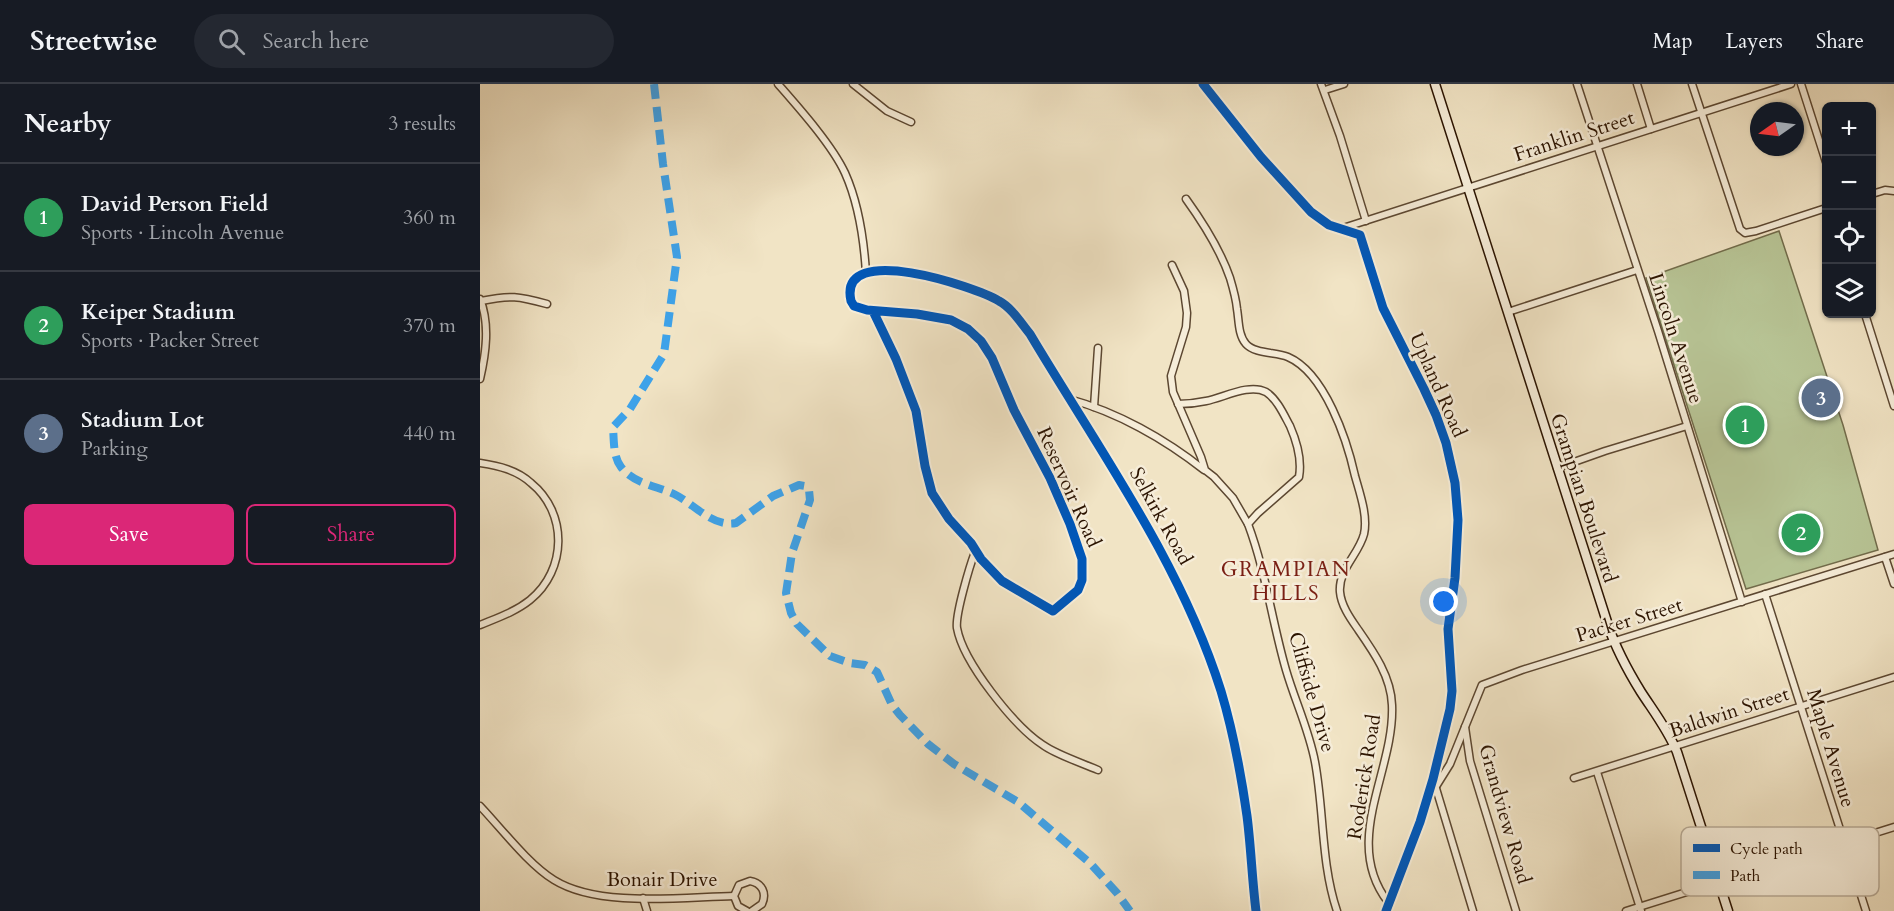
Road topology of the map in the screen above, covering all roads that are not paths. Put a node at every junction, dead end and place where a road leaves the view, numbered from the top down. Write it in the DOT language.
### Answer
graph roads {
  1 [pos="778,84"];
  2 [pos="853,84"];
  3 [pos="1203,84"];
  4 [pos="1344,84"];
  5 [pos="1435,84"];
  6 [pos="1577,84"];
  7 [pos="1637,84"];
  8 [pos="1692,84"];
  9 [pos="1791,84"];
  10 [pos="1801,84"];
  11 [pos="1323,87"];
  12 [pos="1702,113"];
  13 [pos="911,122"];
  14 [pos="1651,129"];
  15 [pos="1597,146"];
  16 [pos="1825,156"];
  17 [pos="1467,187"];
  18 [pos="1894,191"];
  19 [pos="1876,193"];
  20 [pos="1186,199"];
  21 [pos="1822,210"];
  22 [pos="1366,221"];
  23 [pos="1340,229"];
  24 [pos="1172,265"];
  25 [pos="1637,270"];
  26 [pos="866,273"];
  27 [pos="481,300"];
  28 [pos="547,304"];
  29 [pos="873,311"];
  30 [pos="1508,312"];
  31 [pos="1866,318"];
  32 [pos="1098,348"];
  33 [pos="480,378"];
  34 [pos="1069,399"];
  35 [pos="1178,404"];
  36 [pos="1894,404"];
  37 [pos="1094,407"];
  38 [pos="1687,426"];
  39 [pos="480,463"];
  40 [pos="1557,468"];
  41 [pos="1205,470"];
  42 [pos="1248,524"];
  43 [pos="975,552"];
  44 [pos="1894,554"];
  45 [pos="1885,557"];
  46 [pos="1894,584"];
  47 [pos="1765,594"];
  48 [pos="1742,602"];
  49 [pos="480,625"];
  50 [pos="1614,642"];
  51 [pos="1894,677"];
  52 [pos="1801,706"];
  53 [pos="1465,725"];
  54 [pos="1675,747"];
  55 [pos="1098,770"];
  56 [pos="1597,772"];
  57 [pos="1574,778"];
  58 [pos="1433,779"];
  59 [pos="1435,788"];
  60 [pos="480,806"];
  61 [pos="1700,827"];
  62 [pos="1839,827"];
  63 [pos="1894,827"];
  64 [pos="1879,832"];
  65 [pos="1681,895"];
  66 [pos="734,896"];
  67 [pos="1723,896"];
  68 [pos="1861,896"];
  69 [pos="643,898"];
  70 [pos="1388,902"];
  71 [pos="1640,909"];
  72 [pos="647,911"];
  73 [pos="747,911"];
  74 [pos="752,911"];
  75 [pos="1256,911"];
  76 [pos="1337,911"];
  77 [pos="1386,911"];
  78 [pos="1473,911"];
  79 [pos="1516,911"];
  80 [pos="1626,911"];
  81 [pos="1728,911"];
  82 [pos="1866,911"];
  1 -- 26 [label="street"];
  2 -- 13 [label="street"];
  3 -- 23 [label="street, Upland Road"];
  4 -- 11 [label="street"];
  5 -- 17 [label="street, Grampian Boulevard"];
  6 -- 15 [label="street, Lincoln Avenue"];
  7 -- 14 [label="street"];
  8 -- 12 [label="street"];
  9 -- 12 [label="street, Franklin Street"];
  10 -- 16 [label="street"];
  11 -- 22 [label="street"];
  12 -- 14 [label="street, Franklin Street"];
  12 -- 21 [label="street"];
  14 -- 15 [label="street, Franklin Street"];
  15 -- 17 [label="street, Franklin Street"];
  15 -- 25 [label="street, Lincoln Avenue"];
  17 -- 22 [label="street, Franklin Street"];
  17 -- 30 [label="street, Grampian Boulevard"];
  18 -- 19 [label="street"];
  20 -- 70 [label="street, Roderick Road"];
  22 -- 23 [label="street"];
  23 -- 58 [label="street, Upland Road"];
  24 -- 35 [label="street"];
  25 -- 30 [label="street"];
  25 -- 38 [label="street, Lincoln Avenue"];
  26 -- 29 [label="street, Reservoir Road"];
  26 -- 34 [label="street, Selkirk Road"];
  27 -- 28 [label="street"];
  27 -- 33 [label="street"];
  29 -- 43 [label="street, Reservoir Road"];
  29 -- 43 [label="street, Reservoir Road"];
  30 -- 40 [label="street, Grampian Boulevard"];
  31 -- 36 [label="street"];
  32 -- 37 [label="street"];
  34 -- 37 [label="street, Cliffside Drive"];
  34 -- 75 [label="street, Selkirk Road"];
  35 -- 41 [label="street"];
  35 -- 42 [label="street"];
  37 -- 41 [label="street, Cliffside Drive"];
  38 -- 40 [label="street"];
  38 -- 48 [label="street, Lincoln Avenue"];
  39 -- 49 [label="street"];
  40 -- 50 [label="street, Grampian Boulevard"];
  41 -- 42 [label="street, Cliffside Drive"];
  42 -- 76 [label="street, Cliffside Drive"];
  43 -- 55 [label="street"];
  44 -- 45 [label="street, Packer Street"];
  45 -- 46 [label="street"];
  45 -- 47 [label="street, Packer Street"];
  47 -- 48 [label="street, Packer Street"];
  47 -- 52 [label="street, Maple Avenue"];
  48 -- 50 [label="street, Packer Street"];
  50 -- 53 [label="street, Packer Street"];
  50 -- 54 [label="street, Grampian Boulevard"];
  51 -- 52 [label="street, Baldwin Street"];
  52 -- 54 [label="street, Baldwin Street"];
  52 -- 62 [label="street, Maple Avenue"];
  53 -- 59 [label="street, Packer Street"];
  53 -- 79 [label="street, Grandview Road"];
  54 -- 56 [label="street, Baldwin Street"];
  54 -- 61 [label="street, Grampian Boulevard"];
  56 -- 57 [label="street, Baldwin Street"];
  56 -- 71 [label="street"];
  58 -- 59 [label="street"];
  58 -- 70 [label="street, Upland Road"];
  59 -- 78 [label="street"];
  60 -- 69 [label="street, Bonair Drive"];
  63 -- 64 [label="street"];
  65 -- 71 [label="street"];
  66 -- 69 [label="street, Bonair Drive"];
  66 -- 73 [label="street, Bonair Drive"];
  66 -- 74 [label="street, Bonair Drive"];
  67 -- 81 [label="street, Grampian Boulevard"];
  68 -- 82 [label="street, Maple Avenue"];
  69 -- 72 [label="street"];
  70 -- 77 [label="street, Upland Road"];
  71 -- 80 [label="street"];
}
